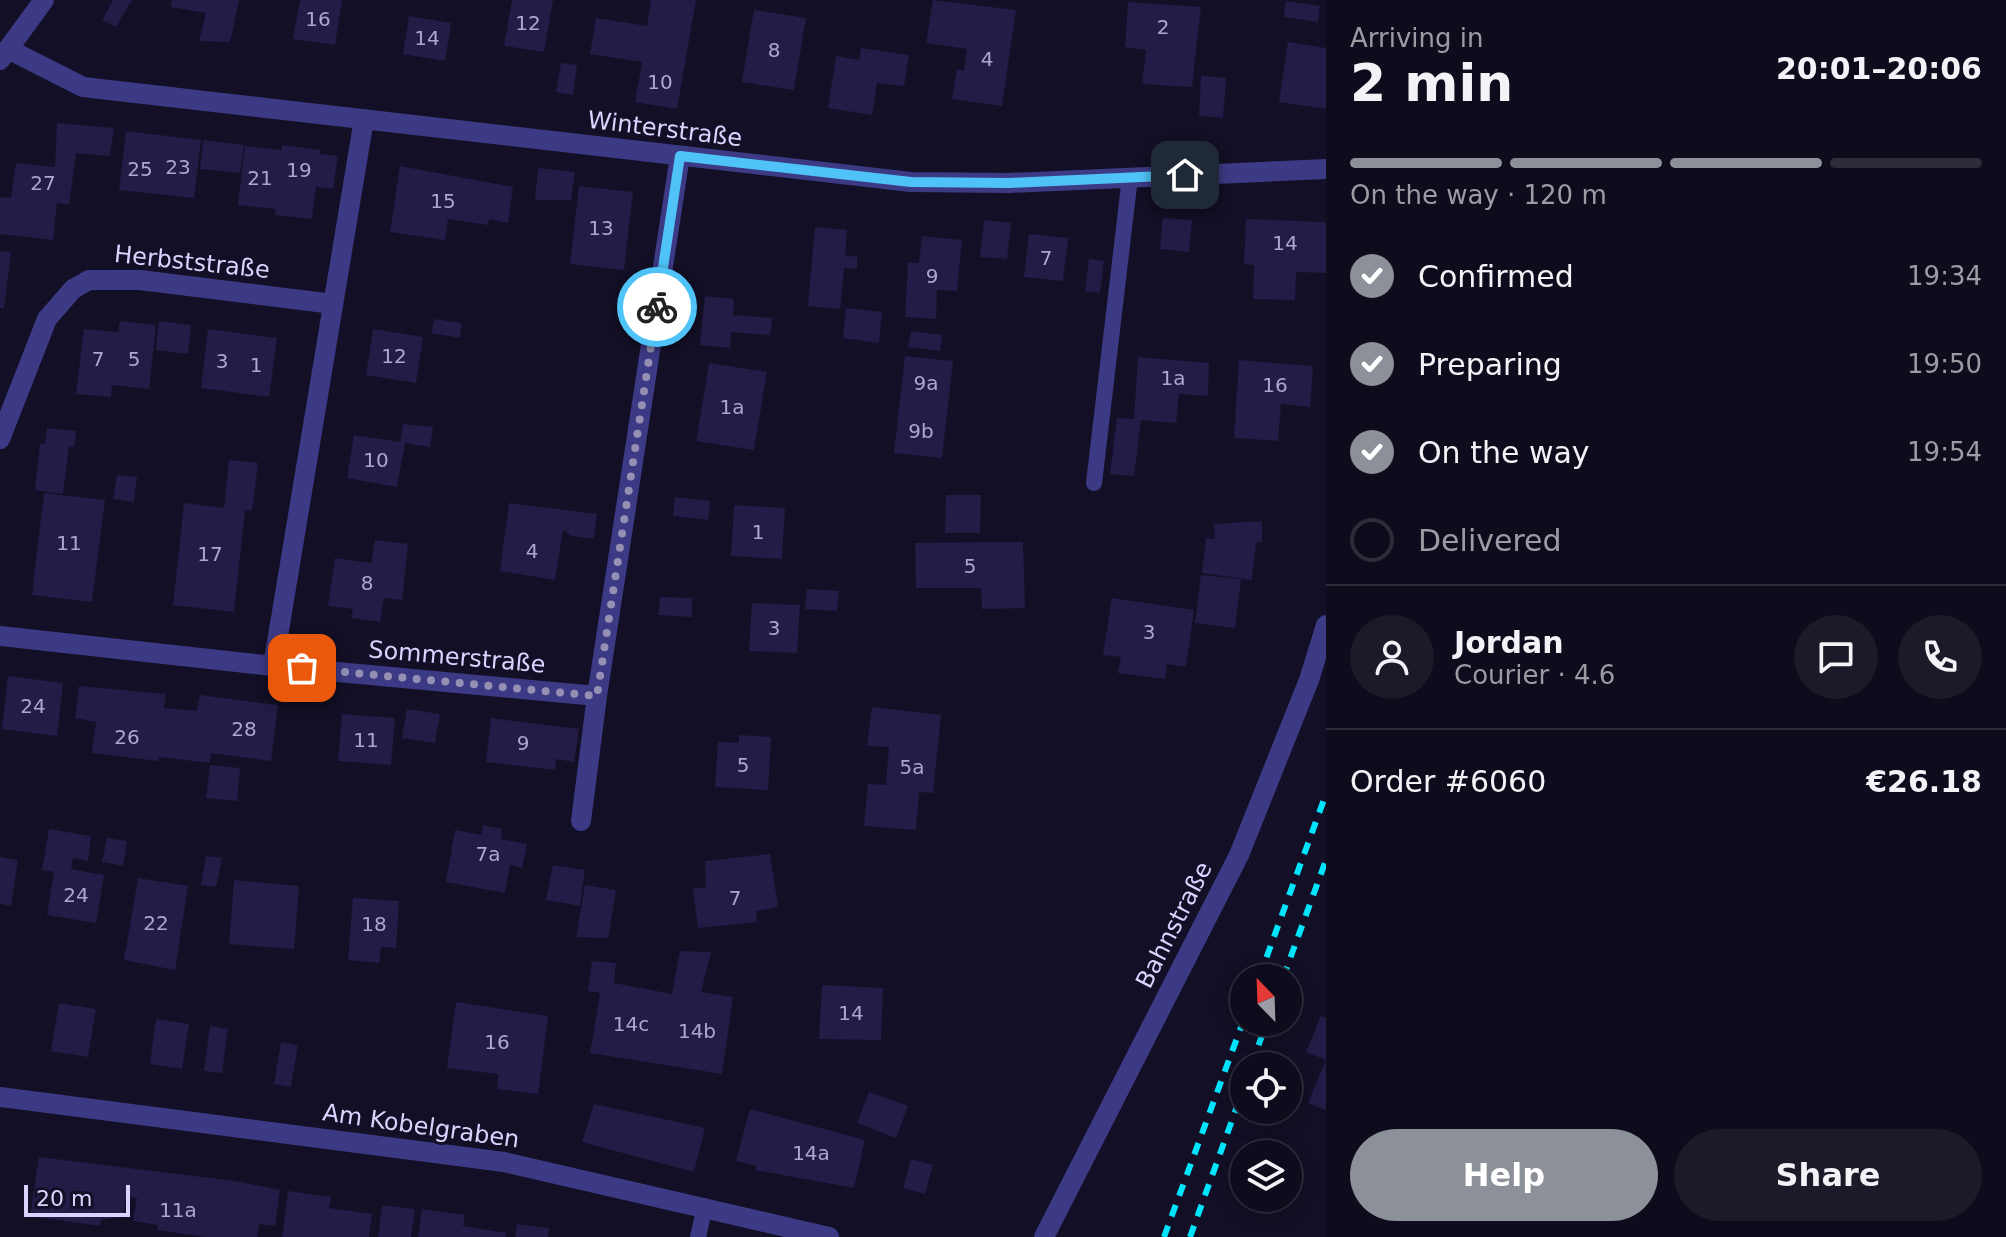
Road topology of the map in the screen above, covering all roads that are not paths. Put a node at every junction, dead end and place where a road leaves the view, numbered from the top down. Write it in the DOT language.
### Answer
graph roads {
  1 [pos="44,0"];
  2 [pos="4,55"];
  3 [pos="364,119"];
  4 [pos="680,156"];
  5 [pos="1326,169"];
  6 [pos="1130,177"];
  7 [pos="333,304"];
  8 [pos="0,439"];
  9 [pos="1094,483"];
  10 [pos="1326,625"];
  11 [pos="0,636"];
  12 [pos="273,666"];
  13 [pos="597,696"];
  14 [pos="581,821"];
  15 [pos="0,1097"];
  16 [pos="705,1206"];
  17 [pos="698,1237"];
  18 [pos="829,1237"];
  19 [pos="1044,1237"];
  1 -- 2 [label="street"];
  2 -- 3 [label="street, Winterstraße"];
  3 -- 4 [label="street, Winterstraße"];
  3 -- 7 [label="street"];
  4 -- 6 [label="street, Winterstraße"];
  4 -- 13 [label="street"];
  5 -- 6 [label="street, Winterstraße"];
  6 -- 9 [label="lane"];
  7 -- 8 [label="street, Herbststraße"];
  7 -- 12 [label="street"];
  10 -- 19 [label="street, Bahnstraße"];
  11 -- 12 [label="street"];
  12 -- 13 [label="street, Sommerstraße"];
  13 -- 14 [label="street"];
  15 -- 16 [label="street, Am Kobelgraben"];
  16 -- 17 [label="lane"];
  16 -- 18 [label="street, Am Kobelgraben"];
}
